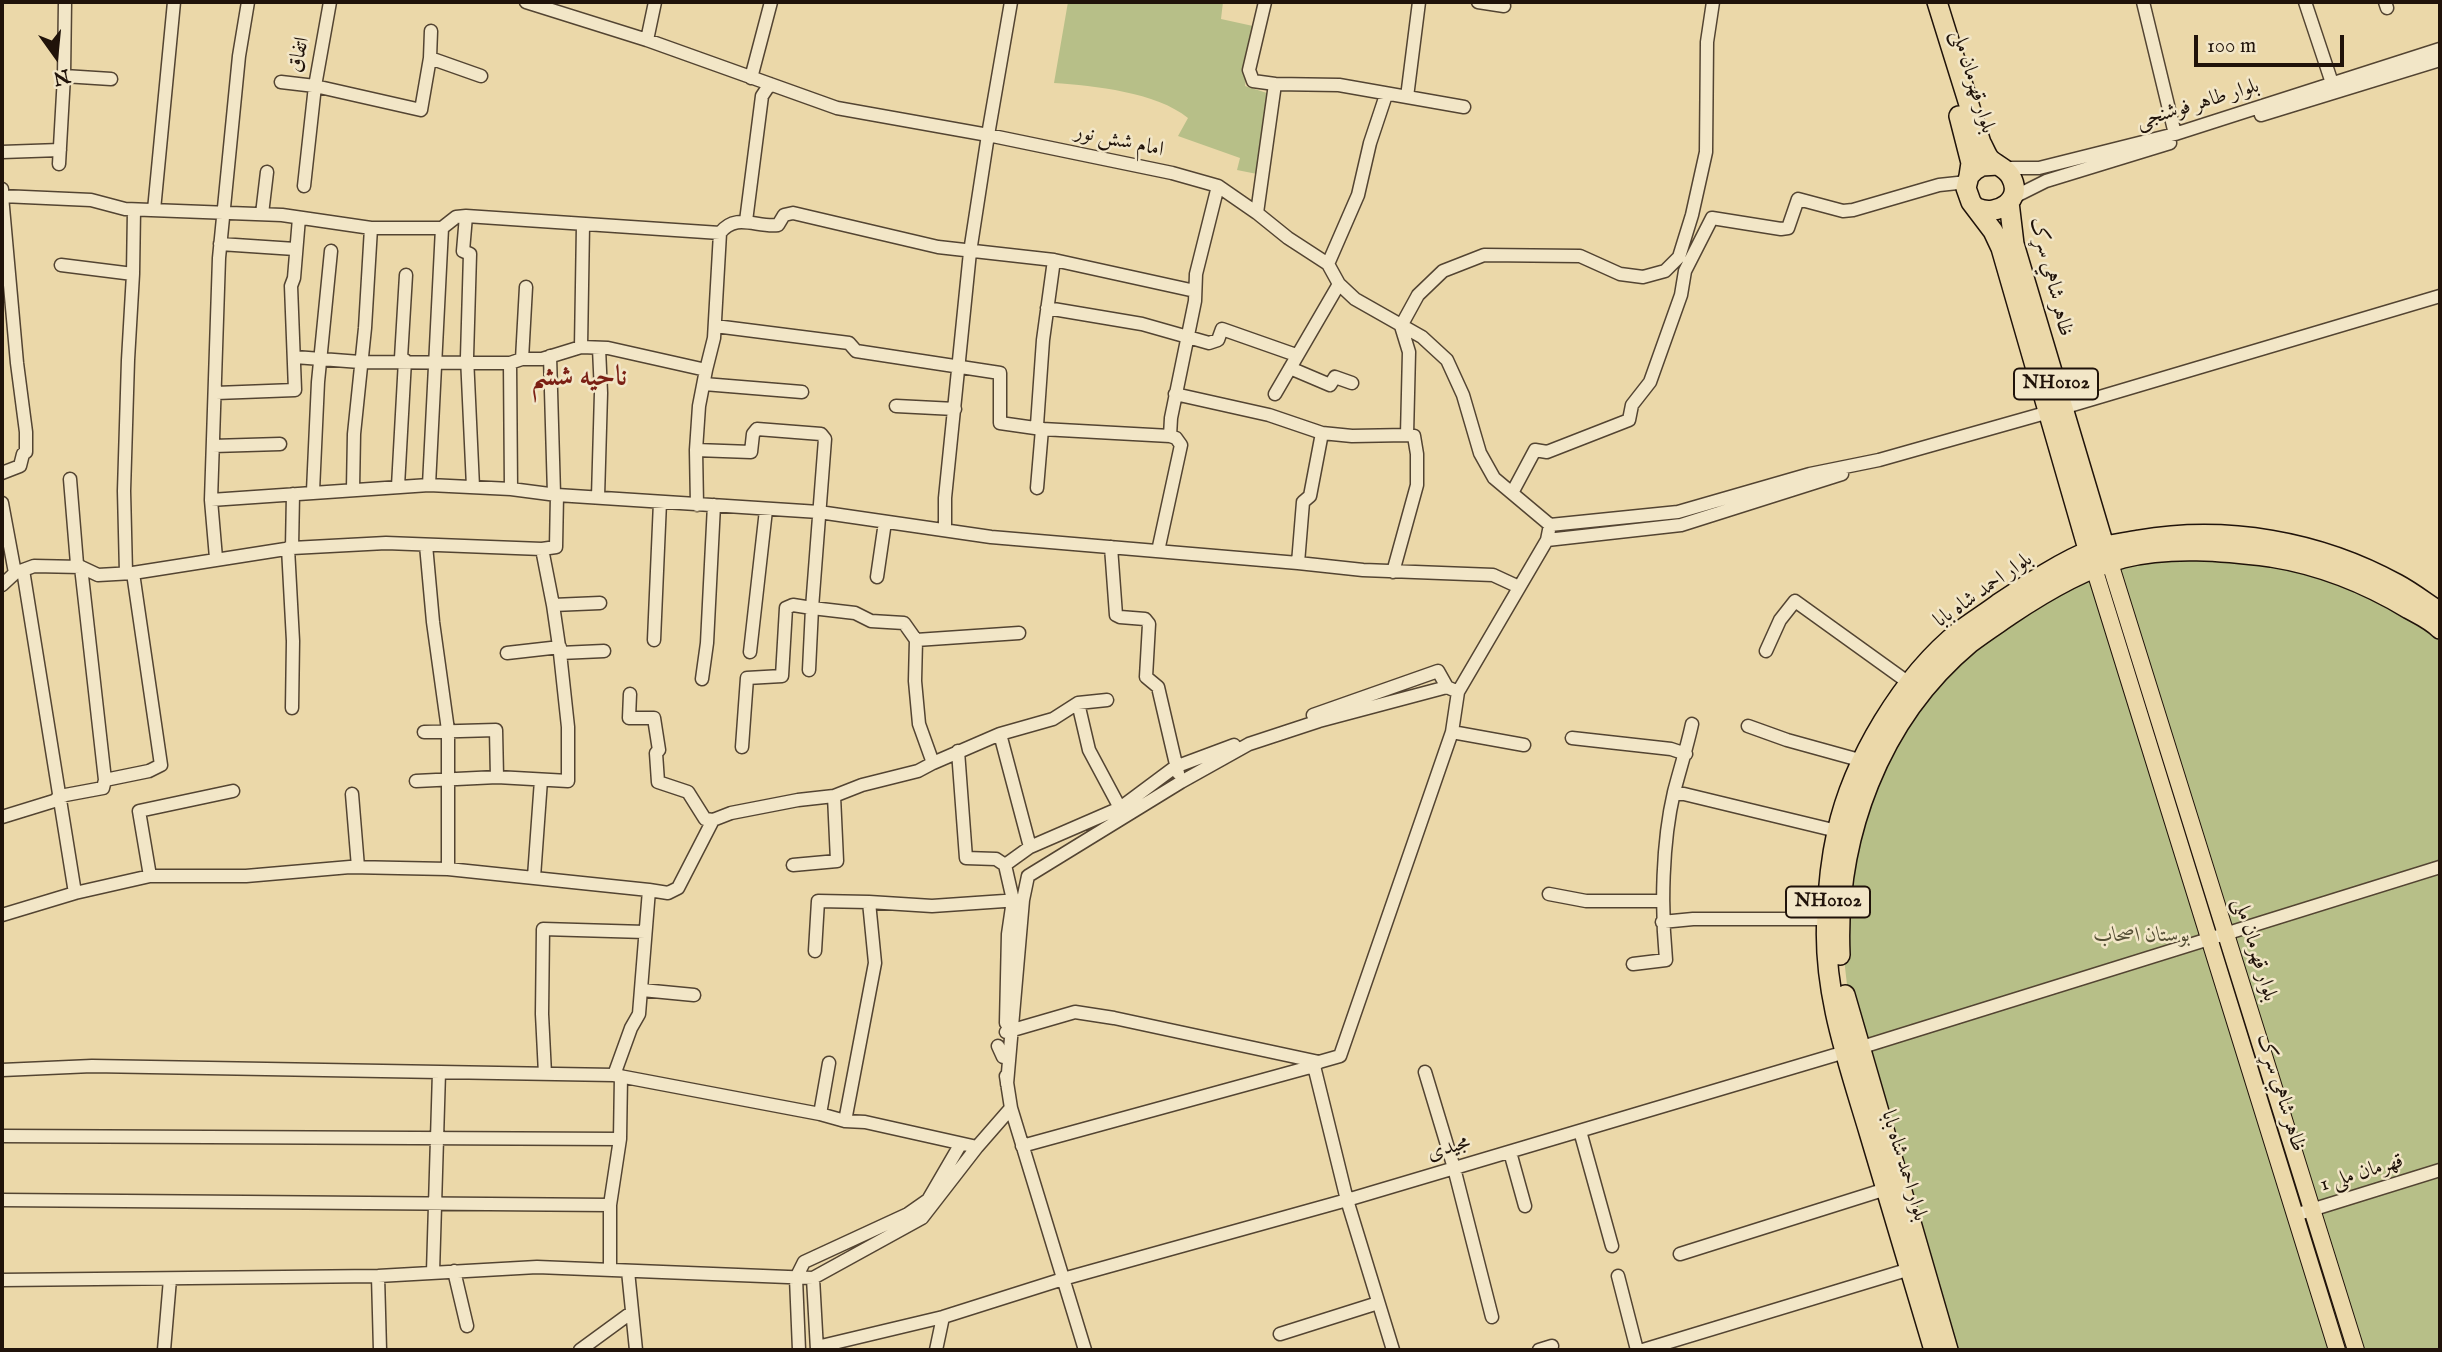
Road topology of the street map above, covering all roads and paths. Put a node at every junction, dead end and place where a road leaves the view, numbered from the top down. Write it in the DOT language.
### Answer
graph roads {
  1 [pos="65,2"];
  2 [pos="174,2"];
  3 [pos="248,2"];
  4 [pos="330,2"];
  5 [pos="526,2"];
  6 [pos="656,2"];
  7 [pos="771,2"];
  8 [pos="1011,2"];
  9 [pos="1265,2"];
  10 [pos="1419,2"];
  11 [pos="1478,2"];
  12 [pos="1713,2"];
  13 [pos="1924,2"];
  14 [pos="1937,2"];
  15 [pos="2143,2"];
  16 [pos="2305,2"];
  17 [pos="1504,6"];
  18 [pos="431,31"];
  19 [pos="647,40"];
  20 [pos="2440,49"];
  21 [pos="430,58"];
  22 [pos="2440,60"];
  23 [pos="64,76"];
  24 [pos="481,76"];
  25 [pos="751,78"];
  26 [pos="111,79"];
  27 [pos="281,82"];
  28 [pos="2332,83"];
  29 [pos="1275,84"];
  30 [pos="769,85"];
  31 [pos="315,86"];
  32 [pos="1385,95"];
  33 [pos="1407,97"];
  34 [pos="1464,107"];
  35 [pos="2175,134"];
  36 [pos="988,135"];
  37 [pos="60,150"];
  38 [pos="2,152"];
  39 [pos="60,164"];
  40 [pos="2001,167"];
  41 [pos="267,172"];
  42 [pos="1968,179"];
  43 [pos="304,186"];
  44 [pos="1218,186"];
  45 [pos="2,189"];
  46 [pos="2,196"];
  47 [pos="2011,200"];
  48 [pos="1977,208"];
  49 [pos="134,210"];
  50 [pos="154,210"];
  51 [pos="1257,212"];
  52 [pos="262,214"];
  53 [pos="222,215"];
  54 [pos="1692,215"];
  55 [pos="466,216"];
  56 [pos="299,218"];
  57 [pos="1712,218"];
  58 [pos="746,221"];
  59 [pos="583,225"];
  60 [pos="370,228"];
  61 [pos="442,228"];
  62 [pos="720,233"];
  63 [pos="220,244"];
  64 [pos="295,249"];
  65 [pos="331,251"];
  66 [pos="970,252"];
  67 [pos="1054,260"];
  68 [pos="1328,264"];
  69 [pos="61,265"];
  70 [pos="133,274"];
  71 [pos="406,275"];
  72 [pos="1339,284"];
  73 [pos="5,286"];
  74 [pos="526,287"];
  75 [pos="1195,291"];
  76 [pos="2440,296"];
  77 [pos="1047,308"];
  78 [pos="715,326"];
  79 [pos="1401,326"];
  80 [pos="1187,336"];
  81 [pos="581,347"];
  82 [pos="599,348"];
  83 [pos="1296,355"];
  84 [pos="550,356"];
  85 [pos="295,357"];
  86 [pos="321,358"];
  87 [pos="405,360"];
  88 [pos="516,361"];
  89 [pos="360,362"];
  90 [pos="436,362"];
  91 [pos="467,362"];
  92 [pos="958,368"];
  93 [pos="1290,368"];
  94 [pos="706,370"];
  95 [pos="1352,383"];
  96 [pos="704,384"];
  97 [pos="802,392"];
  98 [pos="216,393"];
  99 [pos="1175,394"];
  100 [pos="1275,394"];
  101 [pos="897,406"];
  102 [pos="955,409"];
  103 [pos="2056,410"];
  104 [pos="1042,429"];
  105 [pos="1322,433"];
  106 [pos="1407,435"];
  107 [pos="1170,436"];
  108 [pos="281,444"];
  109 [pos="213,446"];
  110 [pos="696,450"];
  111 [pos="1879,460"];
  112 [pos="2,473"];
  113 [pos="70,479"];
  114 [pos="398,485"];
  115 [pos="429,485"];
  116 [pos="473,487"];
  117 [pos="1037,488"];
  118 [pos="353,489"];
  119 [pos="511,489"];
  120 [pos="313,491"];
  121 [pos="1512,493"];
  122 [pos="293,494"];
  123 [pos="555,495"];
  124 [pos="598,498"];
  125 [pos="211,500"];
  126 [pos="660,502"];
  127 [pos="2,503"];
  128 [pos="697,505"];
  129 [pos="714,505"];
  130 [pos="765,510"];
  131 [pos="819,512"];
  132 [pos="885,522"];
  133 [pos="1550,525"];
  134 [pos="945,530"];
  135 [pos="1547,540"];
  136 [pos="426,545"];
  137 [pos="1111,547"];
  138 [pos="290,548"];
  139 [pos="542,549"];
  140 [pos="1158,551"];
  141 [pos="2099,557"];
  142 [pos="216,558"];
  143 [pos="1298,563"];
  144 [pos="81,567"];
  145 [pos="19,571"];
  146 [pos="1393,572"];
  147 [pos="130,573"];
  148 [pos="877,577"];
  149 [pos="2,585"];
  150 [pos="1519,587"];
  151 [pos="600,603"];
  152 [pos="553,605"];
  153 [pos="812,608"];
  154 [pos="2440,612"];
  155 [pos="2440,629"];
  156 [pos="1020,633"];
  157 [pos="916,639"];
  158 [pos="654,640"];
  159 [pos="560,650"];
  160 [pos="604,651"];
  161 [pos="1766,651"];
  162 [pos="750,652"];
  163 [pos="507,653"];
  164 [pos="809,670"];
  165 [pos="702,679"];
  166 [pos="1909,683"];
  167 [pos="1452,689"];
  168 [pos="630,694"];
  169 [pos="1107,700"];
  170 [pos="1078,703"];
  171 [pos="292,708"];
  172 [pos="1692,724"];
  173 [pos="1748,726"];
  174 [pos="448,730"];
  175 [pos="424,732"];
  176 [pos="1452,732"];
  177 [pos="1000,734"];
  178 [pos="1572,738"];
  179 [pos="1524,745"];
  180 [pos="742,747"];
  181 [pos="958,751"];
  182 [pos="1686,754"];
  183 [pos="1863,761"];
  184 [pos="933,763"];
  185 [pos="1175,767"];
  186 [pos="497,777"];
  187 [pos="449,779"];
  188 [pos="105,780"];
  189 [pos="541,780"];
  190 [pos="416,781"];
  191 [pos="1181,782"];
  192 [pos="233,791"];
  193 [pos="352,794"];
  194 [pos="1674,794"];
  195 [pos="60,796"];
  196 [pos="835,796"];
  197 [pos="1120,808"];
  198 [pos="2,817"];
  199 [pos="713,820"];
  200 [pos="1837,831"];
  201 [pos="1030,847"];
  202 [pos="793,865"];
  203 [pos="1005,865"];
  204 [pos="358,867"];
  205 [pos="2440,867"];
  206 [pos="447,869"];
  207 [pos="150,876"];
  208 [pos="534,877"];
  209 [pos="649,890"];
  210 [pos="75,893"];
  211 [pos="1549,894"];
  212 [pos="1018,900"];
  213 [pos="1663,901"];
  214 [pos="869,902"];
  215 [pos="2,915"];
  216 [pos="1826,919"];
  217 [pos="1662,922"];
  218 [pos="645,932"];
  219 [pos="2226,934"];
  220 [pos="2209,939"];
  221 [pos="815,951"];
  222 [pos="1633,964"];
  223 [pos="642,990"];
  224 [pos="694,995"];
  225 [pos="1009,1032"];
  226 [pos="1852,1050"];
  227 [pos="829,1063"];
  228 [pos="1317,1064"];
  229 [pos="2,1070"];
  230 [pos="439,1072"];
  231 [pos="1425,1072"];
  232 [pos="545,1074"];
  233 [pos="618,1075"];
  234 [pos="1007,1084"];
  235 [pos="1011,1108"];
  236 [pos="820,1114"];
  237 [pos="845,1122"];
  238 [pos="1580,1131"];
  239 [pos="2,1136"];
  240 [pos="620,1139"];
  241 [pos="438,1140"];
  242 [pos="960,1145"];
  243 [pos="1023,1146"];
  244 [pos="977,1147"];
  245 [pos="1510,1152"];
  246 [pos="1454,1168"];
  247 [pos="2440,1170"];
  248 [pos="1886,1189"];
  249 [pos="2,1200"];
  250 [pos="1347,1200"];
  251 [pos="436,1204"];
  252 [pos="610,1205"];
  253 [pos="1525,1206"];
  254 [pos="2312,1210"];
  255 [pos="2295,1215"];
  256 [pos="1612,1246"];
  257 [pos="1680,1254"];
  258 [pos="1910,1269"];
  259 [pos="610,1270"];
  260 [pos="454,1271"];
  261 [pos="628,1271"];
  262 [pos="433,1272"];
  263 [pos="378,1276"];
  264 [pos="1618,1276"];
  265 [pos="796,1278"];
  266 [pos="813,1278"];
  267 [pos="170,1279"];
  268 [pos="1063,1279"];
  269 [pos="2,1280"];
  270 [pos="1378,1303"];
  271 [pos="632,1312"];
  272 [pos="943,1317"];
  273 [pos="1492,1317"];
  274 [pos="467,1326"];
  275 [pos="1280,1334"];
  276 [pos="1552,1346"];
  277 [pos="817,1349"];
  278 [pos="164,1350"];
  279 [pos="380,1350"];
  280 [pos="580,1350"];
  281 [pos="636,1350"];
  282 [pos="799,1350"];
  283 [pos="936,1350"];
  284 [pos="1085,1350"];
  285 [pos="1393,1350"];
  286 [pos="1539,1350"];
  287 [pos="1637,1350"];
  288 [pos="1643,1350"];
  289 [pos="1934,1350"];
  290 [pos="1948,1350"];
  291 [pos="2337,1350"];
  292 [pos="2356,1350"];
  1 -- 23 [label="street"];
  2 -- 50 [label="street"];
  3 -- 53 [label="street"];
  4 -- 31 [label="street, اتفاق"];
  5 -- 19 [label="street, امام شش نور"];
  6 -- 19 [label="street"];
  7 -- 25 [label="street"];
  8 -- 36 [label="street"];
  9 -- 29 [label="street"];
  10 -- 33 [label="street"];
  11 -- 17 [label="street"];
  12 -- 54 [label="street"];
  13 -- 42 [label="highway, بلوار قهرمان ملی / NH0102"];
  14 -- 40 [label="highway, بلوار قهرمان ملی / NH0102"];
  15 -- 35 [label="street"];
  16 -- 28 [label="street"];
  18 -- 21 [label="street"];
  19 -- 25 [label="street, امام شش نور"];
  20 -- 28 [label="street, بلوار طاهر فوشنجی"];
  21 -- 24 [label="street"];
  21 -- 31 [label="street"];
  22 -- 47 [label="street, بلوار طاهر فوشنجی"];
  23 -- 26 [label="street"];
  23 -- 37 [label="street"];
  25 -- 30 [label="street, امام شش نور"];
  27 -- 31 [label="street, اتفاق"];
  28 -- 35 [label="street, بلوار طاهر فوشنجی"];
  29 -- 32 [label="street"];
  29 -- 51 [label="street"];
  30 -- 36 [label="street, امام شش نور"];
  30 -- 58 [label="street"];
  31 -- 43 [label="street"];
  32 -- 33 [label="street"];
  32 -- 68 [label="street"];
  33 -- 34 [label="street"];
  35 -- 40 [label="street, بلوار طاهر فوشنجی"];
  36 -- 44 [label="street, امام شش نور"];
  36 -- 66 [label="street"];
  37 -- 38 [label="street"];
  37 -- 39 [label="street"];
  40 -- 42 [label="highway"];
  40 -- 47 [label="highway, NH0102"];
  41 -- 52 [label="street"];
  42 -- 48 [label="highway, NH0102"];
  42 -- 57 [label="street"];
  44 -- 51 [label="street, امام شش نور"];
  44 -- 75 [label="street"];
  45 -- 46 [label="street"];
  46 -- 49 [label="street"];
  46 -- 73 [label="street"];
  47 -- 48 [label="highway"];
  47 -- 103 [label="highway, ظاهر شاهي سړک / NH0102"];
  48 -- 103 [label="highway, ظاهر شاهي سړک / NH0102"];
  49 -- 50 [label="street"];
  49 -- 70 [label="street"];
  50 -- 53 [label="street"];
  51 -- 68 [label="street, امام شش نور"];
  52 -- 53 [label="street"];
  52 -- 56 [label="street"];
  53 -- 63 [label="street"];
  54 -- 57 [label="street"];
  54 -- 79 [label="street"];
  55 -- 59 [label="street"];
  55 -- 61 [label="street"];
  55 -- 91 [label="street"];
  56 -- 60 [label="street"];
  56 -- 64 [label="street"];
  57 -- 121 [label="street"];
  58 -- 62 [label="street"];
  58 -- 66 [label="street"];
  59 -- 62 [label="street"];
  59 -- 81 [label="street"];
  60 -- 61 [label="street"];
  60 -- 89 [label="street"];
  61 -- 90 [label="street"];
  62 -- 78 [label="street"];
  63 -- 64 [label="street"];
  63 -- 98 [label="street"];
  64 -- 85 [label="street"];
  65 -- 86 [label="street"];
  66 -- 67 [label="street"];
  66 -- 92 [label="street"];
  67 -- 75 [label="street"];
  67 -- 77 [label="street"];
  68 -- 72 [label="street, امام شش نور"];
  69 -- 70 [label="street"];
  70 -- 147 [label="street"];
  71 -- 87 [label="street"];
  72 -- 79 [label="street, امام شش نور"];
  72 -- 83 [label="street"];
  73 -- 112 [label="street"];
  74 -- 88 [label="street"];
  75 -- 80 [label="street"];
  76 -- 103 [label="street"];
  77 -- 80 [label="street"];
  77 -- 104 [label="street"];
  78 -- 92 [label="street"];
  78 -- 94 [label="street"];
  79 -- 106 [label="street"];
  79 -- 121 [label="street, امام شش نور"];
  80 -- 83 [label="street"];
  80 -- 99 [label="street"];
  81 -- 82 [label="street"];
  81 -- 84 [label="street"];
  82 -- 94 [label="street"];
  82 -- 124 [label="street"];
  83 -- 93 [label="street"];
  84 -- 88 [label="street"];
  84 -- 123 [label="street"];
  85 -- 86 [label="street"];
  85 -- 98 [label="street"];
  86 -- 89 [label="street"];
  86 -- 120 [label="street"];
  87 -- 89 [label="street"];
  87 -- 90 [label="street"];
  87 -- 114 [label="street"];
  88 -- 91 [label="street"];
  88 -- 119 [label="street"];
  89 -- 118 [label="street"];
  90 -- 91 [label="street"];
  90 -- 115 [label="street"];
  91 -- 116 [label="street"];
  92 -- 102 [label="street"];
  92 -- 104 [label="street"];
  93 -- 95 [label="street"];
  93 -- 100 [label="street"];
  94 -- 96 [label="street"];
  96 -- 97 [label="street"];
  96 -- 110 [label="street"];
  98 -- 109 [label="street"];
  99 -- 105 [label="street"];
  99 -- 107 [label="street"];
  101 -- 102 [label="street"];
  102 -- 134 [label="street"];
  103 -- 111 [label="street"];
  103 -- 141 [label="highway, ظاهر شاهي سړک / NH0102"];
  104 -- 107 [label="street"];
  104 -- 117 [label="street"];
  105 -- 106 [label="street"];
  105 -- 143 [label="street"];
  106 -- 146 [label="street"];
  107 -- 140 [label="street"];
  108 -- 109 [label="street"];
  109 -- 125 [label="street"];
  110 -- 128 [label="street"];
  110 -- 131 [label="street"];
  111 -- 133 [label="street"];
  111 -- 135 [label="street"];
  113 -- 144 [label="street"];
  114 -- 115 [label="street"];
  114 -- 118 [label="street"];
  115 -- 116 [label="street"];
  116 -- 119 [label="street"];
  118 -- 120 [label="street"];
  119 -- 123 [label="street"];
  120 -- 122 [label="street"];
  121 -- 133 [label="street, امام شش نور"];
  122 -- 125 [label="street"];
  122 -- 138 [label="street"];
  123 -- 124 [label="street"];
  123 -- 139 [label="street"];
  124 -- 126 [label="street"];
  125 -- 142 [label="street"];
  126 -- 128 [label="street"];
  126 -- 158 [label="street"];
  127 -- 145 [label="street"];
  128 -- 129 [label="street"];
  129 -- 130 [label="street"];
  129 -- 165 [label="street"];
  130 -- 131 [label="street"];
  130 -- 162 [label="street"];
  131 -- 132 [label="street"];
  131 -- 153 [label="street"];
  132 -- 134 [label="street"];
  132 -- 148 [label="street"];
  133 -- 135 [label="street"];
  134 -- 137 [label="street"];
  135 -- 150 [label="street"];
  136 -- 138 [label="street"];
  136 -- 139 [label="street"];
  136 -- 174 [label="street"];
  137 -- 140 [label="street"];
  137 -- 185 [label="street"];
  138 -- 142 [label="street"];
  138 -- 171 [label="street"];
  139 -- 152 [label="street"];
  140 -- 143 [label="street"];
  141 -- 154 [label="highway, بلوار احمد شاه بابا / NH0102"];
  141 -- 155 [label="highway, بلوار احمد شاه بابا / NH0102"];
  141 -- 166 [label="highway, بلوار احمد شاه بابا / NH0102"];
  141 -- 219 [label="main road, بلوار قهرمان ملی"];
  141 -- 220 [label="main road, ظاهر شاهي سړک"];
  141 -- 226 [label="highway, بلوار احمد شاه بابا / NH0102"];
  142 -- 147 [label="street"];
  143 -- 146 [label="street"];
  144 -- 145 [label="street"];
  144 -- 147 [label="street"];
  144 -- 188 [label="street"];
  145 -- 149 [label="street"];
  145 -- 195 [label="street"];
  146 -- 150 [label="street"];
  147 -- 188 [label="street"];
  150 -- 167 [label="street"];
  151 -- 152 [label="street"];
  152 -- 159 [label="street"];
  153 -- 157 [label="street"];
  153 -- 164 [label="street"];
  153 -- 180 [label="street"];
  156 -- 157 [label="street"];
  157 -- 184 [label="street"];
  159 -- 160 [label="street"];
  159 -- 163 [label="street"];
  159 -- 189 [label="street"];
  161 -- 166 [label="street"];
  166 -- 183 [label="highway, بلوار احمد شاه بابا / NH0102"];
  167 -- 176 [label="street"];
  167 -- 185 [label="street"];
  167 -- 191 [label="street"];
  168 -- 199 [label="street"];
  169 -- 170 [label="street"];
  170 -- 177 [label="street"];
  170 -- 197 [label="street"];
  172 -- 182 [label="street"];
  173 -- 183 [label="street"];
  174 -- 175 [label="street"];
  174 -- 186 [label="street"];
  174 -- 187 [label="street"];
  176 -- 179 [label="street"];
  176 -- 228 [label="street"];
  177 -- 181 [label="street"];
  177 -- 201 [label="street"];
  178 -- 182 [label="street"];
  181 -- 184 [label="street"];
  181 -- 203 [label="street"];
  182 -- 194 [label="street"];
  183 -- 200 [label="highway, بلوار احمد شاه بابا / NH0102"];
  184 -- 196 [label="street"];
  185 -- 191 [label="street"];
  185 -- 197 [label="street"];
  186 -- 187 [label="street"];
  186 -- 189 [label="street"];
  187 -- 190 [label="street"];
  187 -- 206 [label="street"];
  188 -- 195 [label="street"];
  189 -- 208 [label="street"];
  191 -- 212 [label="street"];
  192 -- 207 [label="street"];
  193 -- 204 [label="street"];
  194 -- 200 [label="street"];
  194 -- 213 [label="street"];
  195 -- 198 [label="street"];
  195 -- 210 [label="street"];
  196 -- 199 [label="street"];
  196 -- 202 [label="street"];
  197 -- 201 [label="street"];
  199 -- 209 [label="street"];
  200 -- 216 [label="highway, بلوار احمد شاه بابا / NH0102"];
  201 -- 203 [label="street"];
  203 -- 212 [label="street"];
  204 -- 206 [label="street"];
  204 -- 207 [label="street"];
  205 -- 219 [label="street, مجیدی"];
  206 -- 208 [label="street"];
  207 -- 210 [label="street"];
  208 -- 209 [label="street"];
  209 -- 218 [label="street"];
  210 -- 215 [label="street"];
  211 -- 213 [label="street"];
  212 -- 214 [label="street"];
  212 -- 225 [label="street"];
  213 -- 217 [label="street"];
  214 -- 221 [label="street"];
  214 -- 237 [label="street"];
  216 -- 217 [label="street"];
  216 -- 226 [label="highway, بلوار احمد شاه بابا / NH0102"];
  217 -- 222 [label="street"];
  218 -- 223 [label="street"];
  218 -- 232 [label="street"];
  219 -- 220 [label="street, مجیدی"];
  219 -- 254 [label="main road, بلوار قهرمان ملی"];
  220 -- 226 [label="street, مجیدی"];
  220 -- 255 [label="main road, ظاهر شاهي سړک"];
  223 -- 224 [label="street"];
  223 -- 233 [label="street"];
  225 -- 228 [label="street"];
  225 -- 234 [label="street"];
  225 -- 234 [label="street"];
  226 -- 238 [label="street, مجیدی"];
  226 -- 248 [label="highway, بلوار احمد شاه بابا / NH0102"];
  226 -- 290 [label="highway, بلوار احمد شاه بابا / NH0102"];
  227 -- 236 [label="street"];
  228 -- 243 [label="street"];
  228 -- 250 [label="street"];
  229 -- 230 [label="street"];
  230 -- 232 [label="street"];
  230 -- 241 [label="street"];
  231 -- 246 [label="street"];
  232 -- 233 [label="street"];
  233 -- 236 [label="street"];
  233 -- 240 [label="street"];
  234 -- 235 [label="street"];
  235 -- 243 [label="street"];
  235 -- 244 [label="street"];
  236 -- 237 [label="street"];
  237 -- 242 [label="street"];
  238 -- 245 [label="street, مجیدی"];
  238 -- 256 [label="street"];
  239 -- 241 [label="street"];
  240 -- 241 [label="street"];
  240 -- 252 [label="street"];
  241 -- 251 [label="street"];
  242 -- 244 [label="street"];
  242 -- 265 [label="street"];
  243 -- 268 [label="street"];
  244 -- 266 [label="street"];
  245 -- 246 [label="street, مجیدی"];
  245 -- 253 [label="street"];
  246 -- 250 [label="street, مجیدی"];
  246 -- 273 [label="street"];
  247 -- 254 [label="street, قهرمان ملی 1"];
  248 -- 257 [label="street"];
  248 -- 258 [label="highway, بلوار احمد شاه بابا / NH0102"];
  249 -- 251 [label="street"];
  250 -- 268 [label="street, مجیدی"];
  250 -- 270 [label="street"];
  251 -- 252 [label="street"];
  251 -- 262 [label="street"];
  252 -- 259 [label="street"];
  254 -- 255 [label="street, قهرمان ملی 1"];
  254 -- 292 [label="main road, بلوار قهرمان ملی"];
  255 -- 291 [label="main road, ظاهر شاهي سړک"];
  258 -- 288 [label="street"];
  258 -- 289 [label="highway, بلوار احمد شاه بابا / NH0102"];
  259 -- 260 [label="street"];
  259 -- 261 [label="street"];
  260 -- 262 [label="street"];
  260 -- 274 [label="street"];
  261 -- 265 [label="street"];
  261 -- 271 [label="street"];
  262 -- 263 [label="street"];
  263 -- 267 [label="street"];
  263 -- 279 [label="street"];
  264 -- 287 [label="street"];
  265 -- 266 [label="street"];
  265 -- 282 [label="street"];
  266 -- 277 [label="street"];
  267 -- 269 [label="street"];
  267 -- 278 [label="street"];
  268 -- 272 [label="street, مجیدی"];
  268 -- 284 [label="street"];
  270 -- 275 [label="street"];
  270 -- 285 [label="street"];
  271 -- 280 [label="street"];
  271 -- 281 [label="street"];
  272 -- 277 [label="street, مجیدی"];
  272 -- 283 [label="street"];
  276 -- 286 [label="street"];
}
